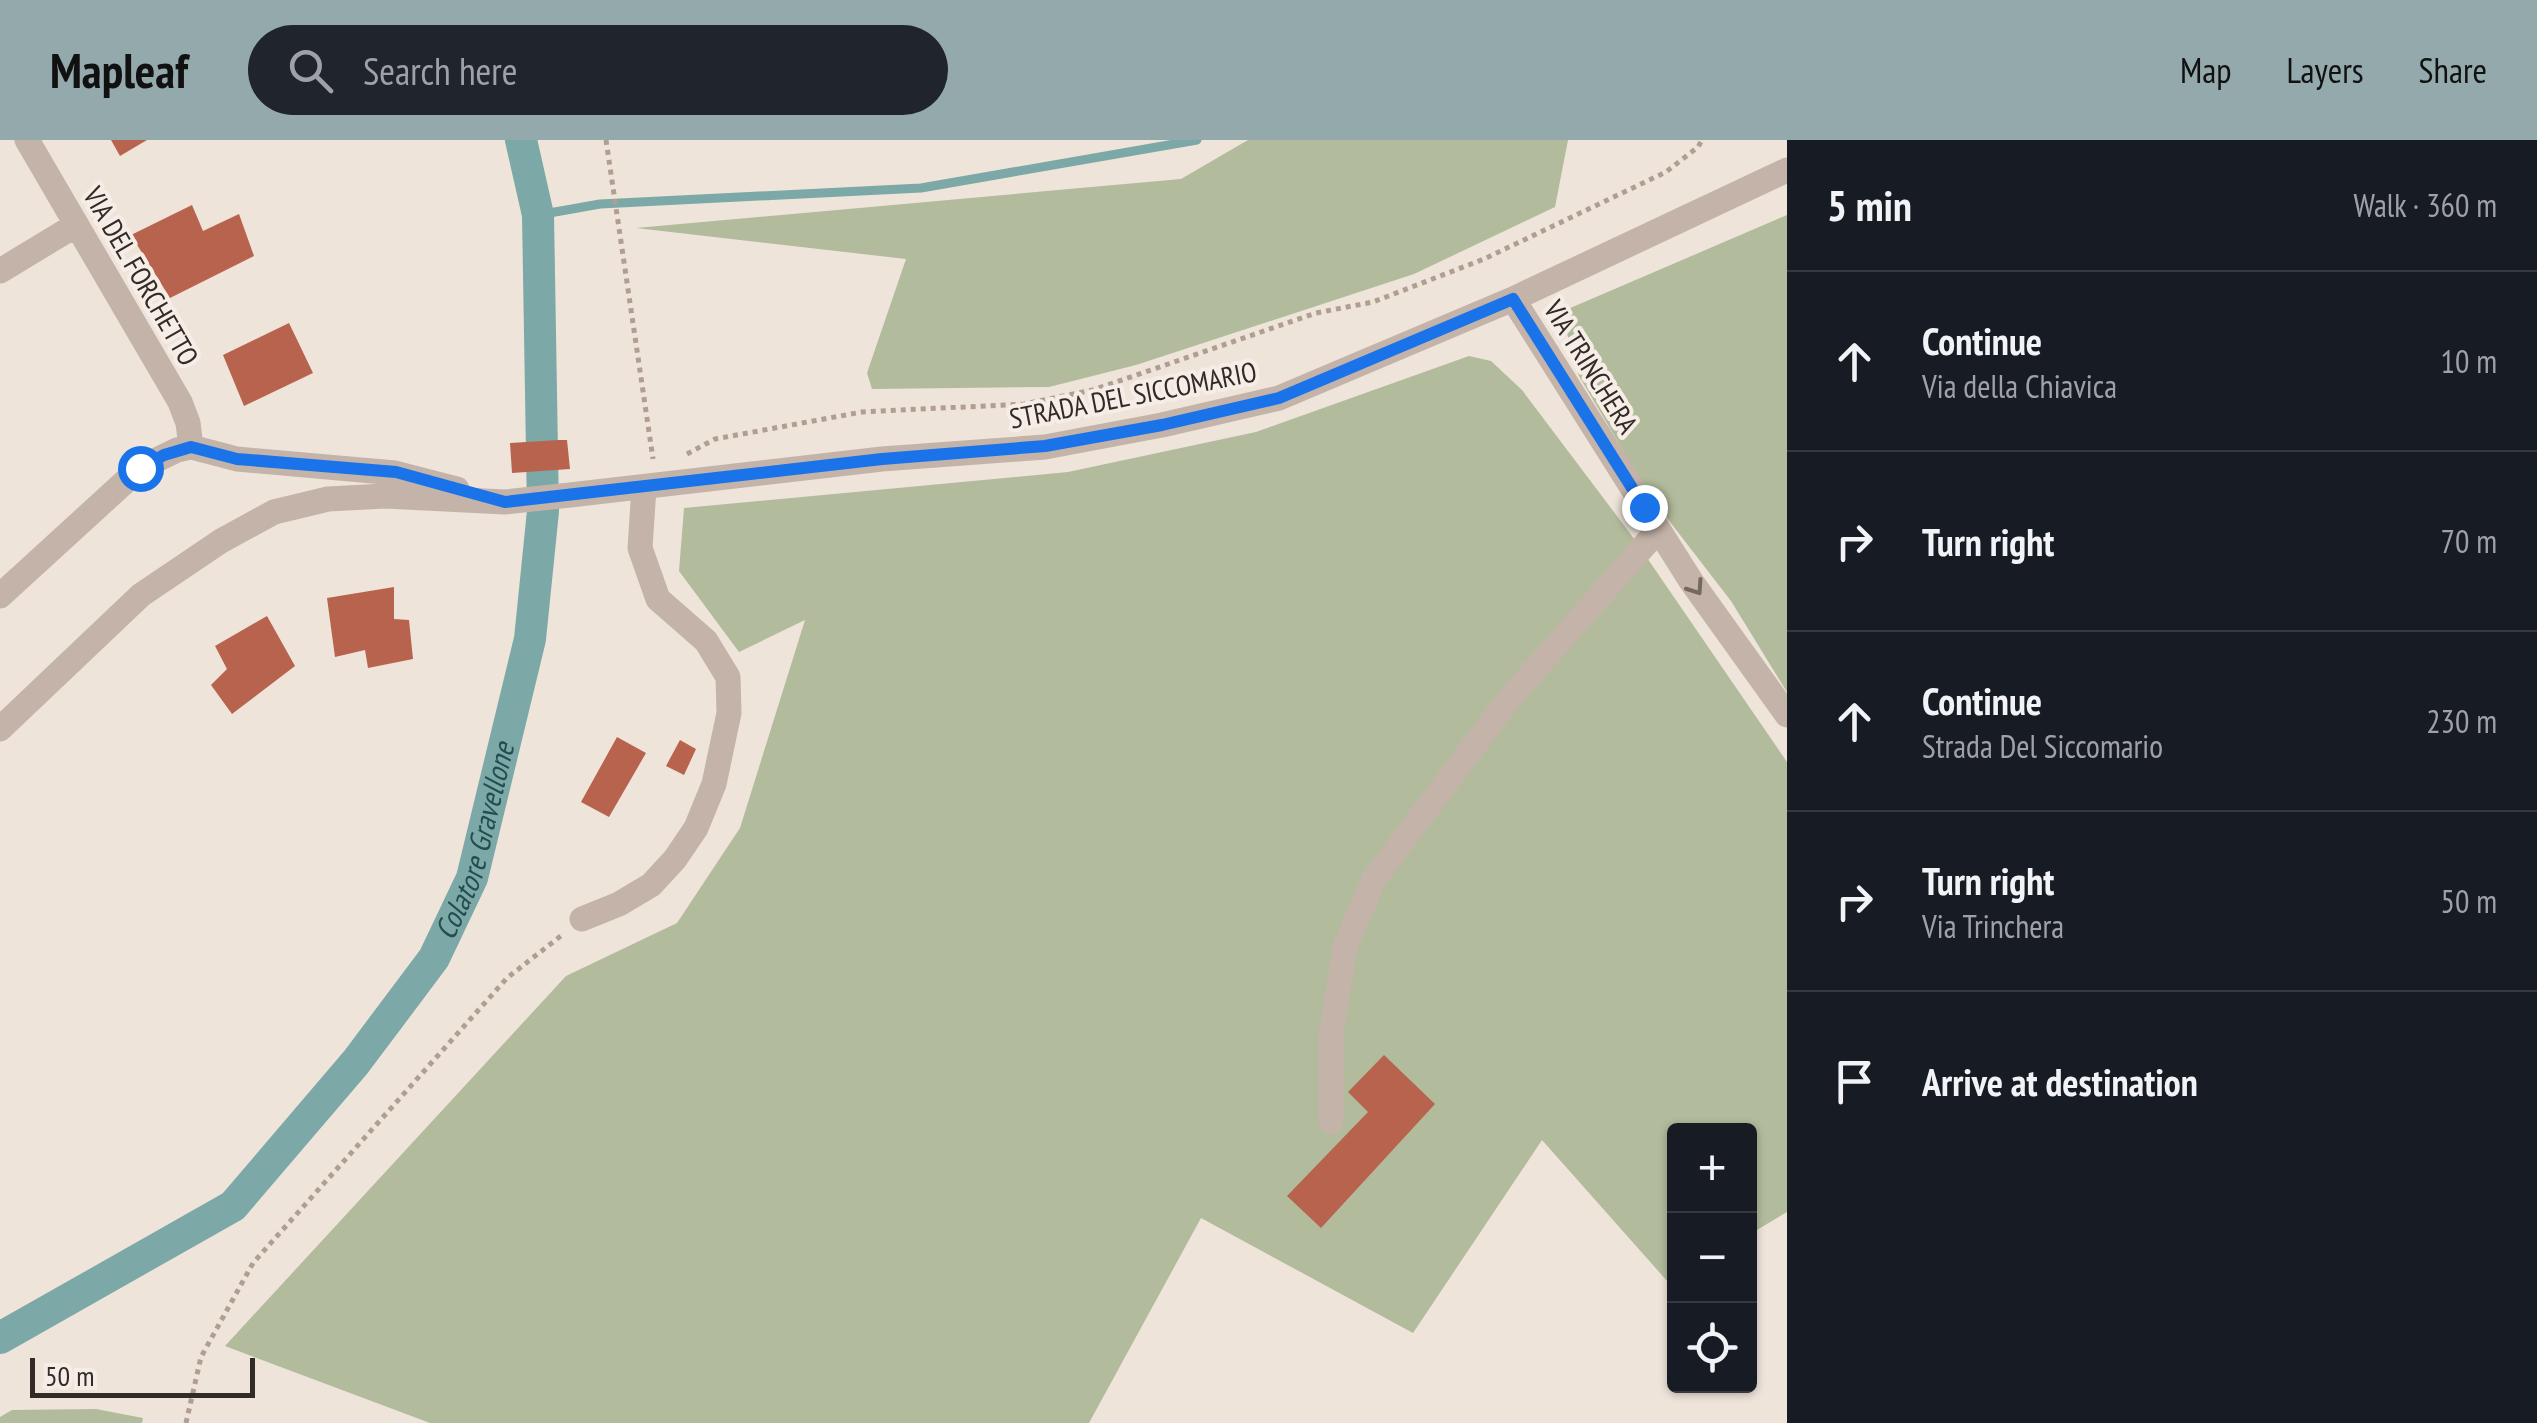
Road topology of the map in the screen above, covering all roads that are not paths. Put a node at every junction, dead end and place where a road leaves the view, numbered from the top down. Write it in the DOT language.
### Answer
graph roads {
  1 [pos="27,140"];
  2 [pos="1787,170"];
  3 [pos="76,225"];
  4 [pos="0,271"];
  5 [pos="1513,299"];
  6 [pos="191,447"];
  7 [pos="652,486"];
  8 [pos="505,502"];
  9 [pos="1658,530"];
  10 [pos="0,596"];
  11 [pos="1787,715"];
  12 [pos="0,729"];
  13 [pos="582,919"];
  14 [pos="1331,1122"];
  1 -- 3 [label="street, VIA DEL FORCHETTO"];
  2 -- 5 [label="street, STRADA DEL SICCOMARIO"];
  3 -- 4 [label="street"];
  3 -- 6 [label="street, VIA DEL FORCHETTO"];
  5 -- 7 [label="street, STRADA DEL SICCOMARIO"];
  5 -- 9 [label="street, VIA TRINCHERA"];
  6 -- 8 [label="street"];
  6 -- 10 [label="street"];
  7 -- 8 [label="street, STRADA DEL SICCOMARIO"];
  7 -- 13 [label="street"];
  8 -- 12 [label="street"];
  9 -- 11 [label="street, VIA TRINCHERA, one-way"];
  9 -- 14 [label="street"];
}
